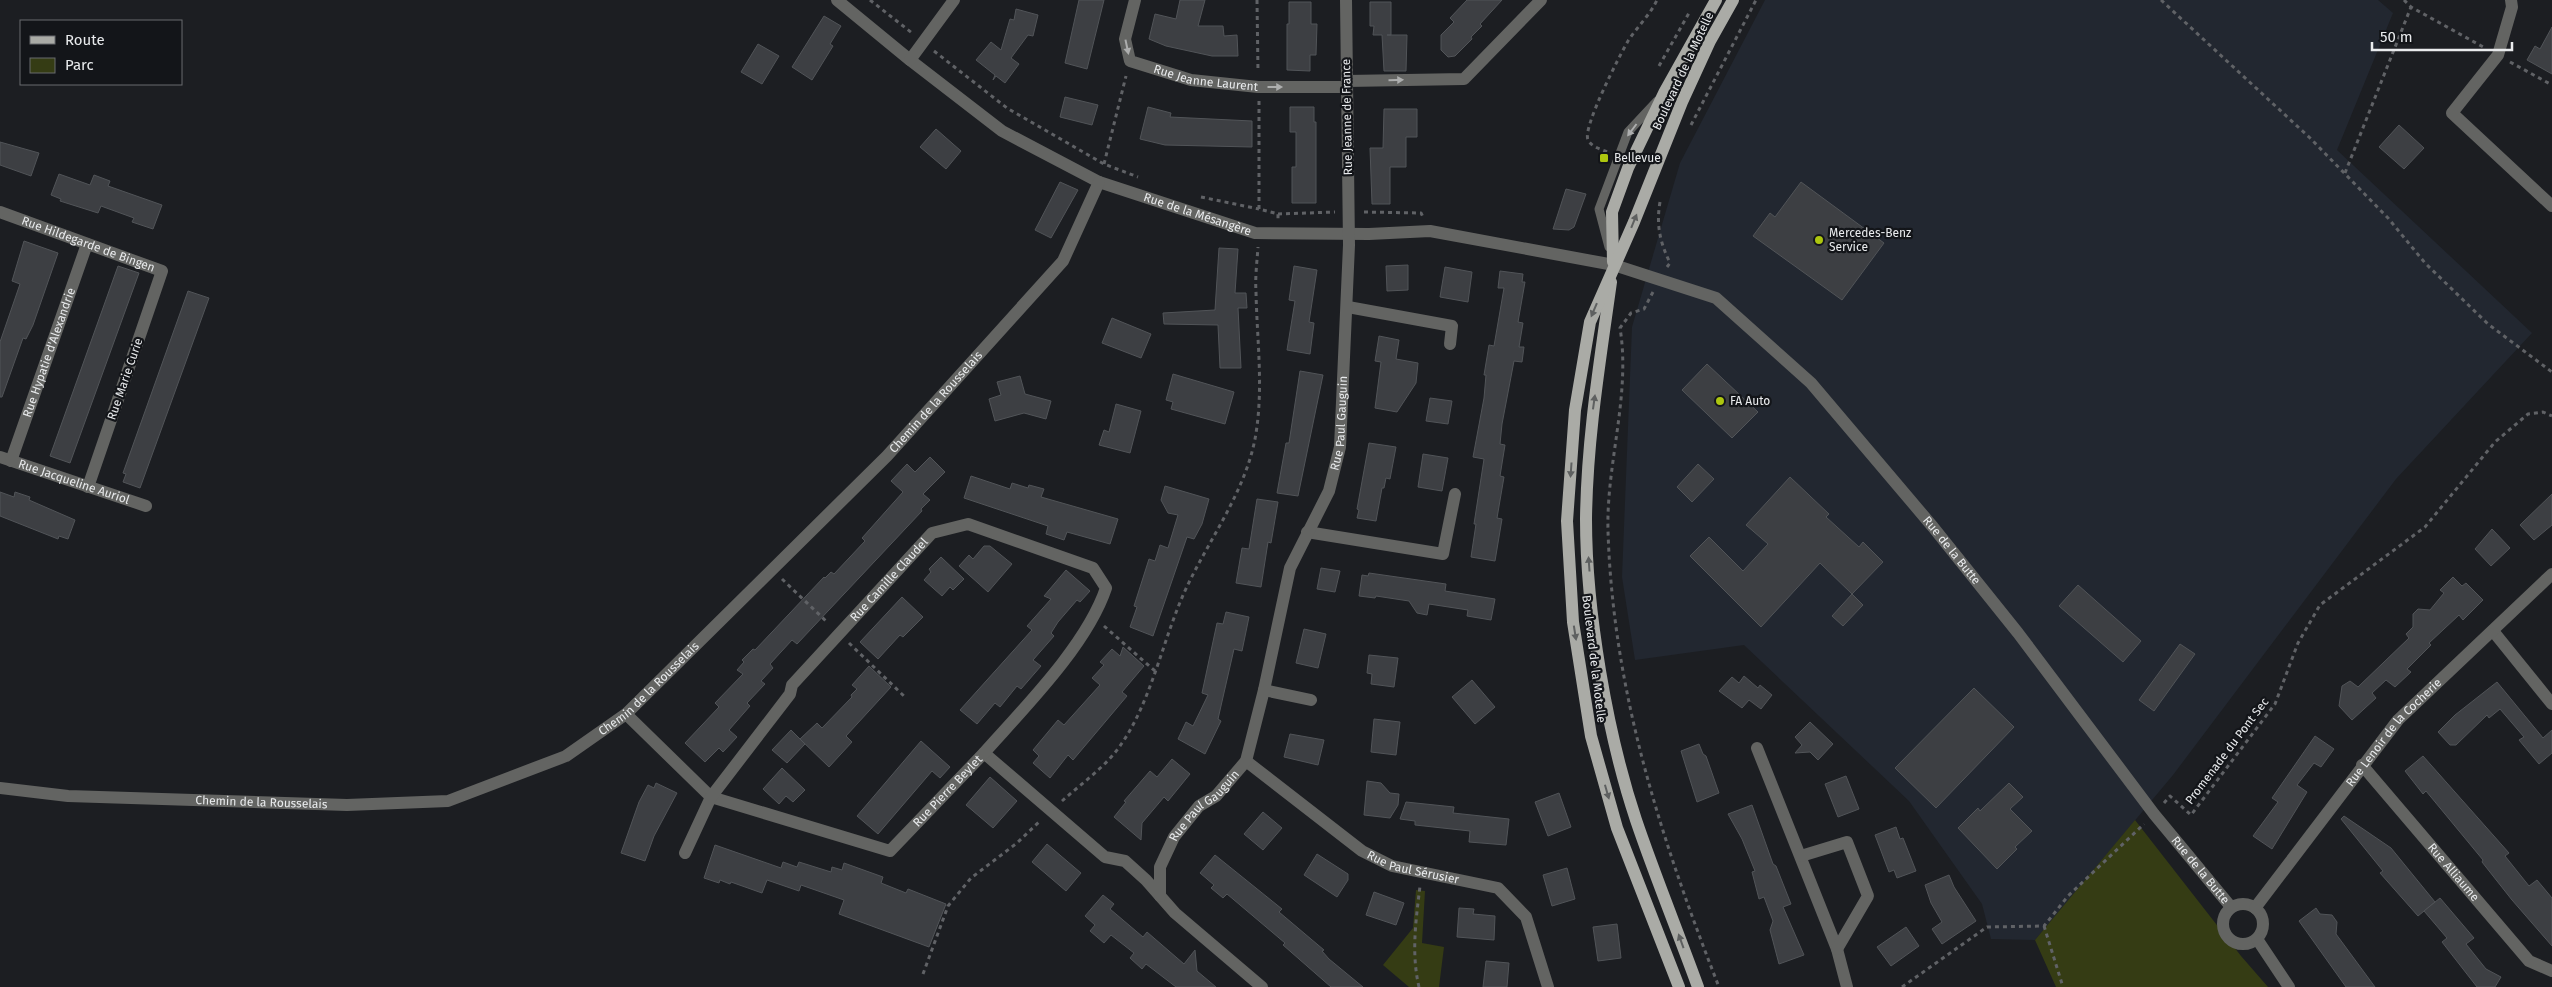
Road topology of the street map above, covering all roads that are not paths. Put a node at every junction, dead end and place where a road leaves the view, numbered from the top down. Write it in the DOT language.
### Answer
graph roads {
  1 [pos="837,0"];
  2 [pos="954,0"];
  3 [pos="1135,0"];
  4 [pos="1346,0"];
  5 [pos="1541,0"];
  6 [pos="1716,0"];
  7 [pos="1733,0"];
  8 [pos="2511,0"];
  9 [pos="910,60"];
  10 [pos="1347,84"];
  11 [pos="1664,93"];
  12 [pos="1099,182"];
  13 [pos="2552,206"];
  14 [pos="0,212"];
  15 [pos="1349,234"];
  16 [pos="87,244"];
  17 [pos="1614,266"];
  18 [pos="162,271"];
  19 [pos="1348,307"];
  20 [pos="1450,344"];
  21 [pos="5,459"];
  22 [pos="88,487"];
  23 [pos="1455,494"];
  24 [pos="146,506"];
  25 [pos="1307,532"];
  26 [pos="2552,574"];
  27 [pos="2493,631"];
  28 [pos="1264,690"];
  29 [pos="1311,700"];
  30 [pos="2552,704"];
  31 [pos="626,714"];
  32 [pos="1757,748"];
  33 [pos="984,753"];
  34 [pos="1246,761"];
  35 [pos="2362,765"];
  36 [pos="0,788"];
  37 [pos="711,797"];
  38 [pos="685,853"];
  39 [pos="1801,856"];
  40 [pos="1160,896"];
  41 [pos="2231,908"];
  42 [pos="2255,908"];
  43 [pos="2257,939"];
  44 [pos="1837,949"];
  45 [pos="2552,971"];
  46 [pos="1262,987"];
  47 [pos="1548,987"];
  48 [pos="1679,987"];
  49 [pos="1698,987"];
  50 [pos="1847,987"];
  51 [pos="2290,987"];
  1 -- 9 [label="street, Rue de la Mésangère"];
  2 -- 9 [label="street"];
  3 -- 10 [label="street, Rue Jeanne Laurent, one-way"];
  4 -- 10 [label="street, Rue Jeanne de France"];
  10 -- 5 [label="street, Rue Jeanne Laurent, one-way"];
  6 -- 11 [label="main road, Boulevard de la Motelle"];
  17 -- 7 [label="main road, Boulevard de la Motelle, one-way"];
  8 -- 13 [label="street"];
  9 -- 12 [label="street, Rue de la Mésangère"];
  10 -- 15 [label="street, Rue Jeanne de France"];
  11 -- 17 [label="main road, Boulevard de la Motelle"];
  11 -- 17 [label="lane, one-way"];
  12 -- 15 [label="street, Rue de la Mésangère"];
  12 -- 31 [label="street, Chemin de la Rousselais"];
  14 -- 16 [label="street, Rue Hildegarde de Bingen"];
  15 -- 17 [label="street, Rue de la Mésangère"];
  15 -- 19 [label="street, Rue Paul Gauguin"];
  16 -- 18 [label="street, Rue Hildegarde de Bingen"];
  16 -- 21 [label="street, Rue Hypatie d'Alexandrie"];
  17 -- 41 [label="street, Rue de la Butte"];
  17 -- 48 [label="main road, Boulevard de la Motelle, one-way"];
  49 -- 17 [label="main road, Boulevard de la Motelle, one-way"];
  18 -- 22 [label="street, Rue Marie Curie"];
  19 -- 20 [label="street"];
  19 -- 25 [label="street, Rue Paul Gauguin"];
  21 -- 22 [label="street, Rue Jacqueline Auriol"];
  22 -- 24 [label="street, Rue Jacqueline Auriol"];
  23 -- 25 [label="street"];
  25 -- 28 [label="street, Rue Paul Gauguin"];
  26 -- 27 [label="street, Rue Lenoir de la Cocherie"];
  27 -- 30 [label="street"];
  27 -- 35 [label="street, Rue Lenoir de la Cocherie"];
  28 -- 29 [label="street"];
  28 -- 34 [label="street, Rue Paul Gauguin"];
  31 -- 36 [label="street, Chemin de la Rousselais"];
  31 -- 37 [label="street, Rue Pierre Beylet"];
  32 -- 39 [label="street"];
  33 -- 37 [label="street, Rue Pierre Beylet"];
  33 -- 37 [label="street, Rue Camille Claudel"];
  33 -- 40 [label="street, Rue Pierre Beylet"];
  34 -- 40 [label="street, Rue Paul Gauguin"];
  34 -- 47 [label="street, Rue Paul Sérusier"];
  35 -- 42 [label="street, Rue Lenoir de la Cocherie"];
  35 -- 45 [label="street, Rue Alliaume"];
  37 -- 38 [label="street, Rue Camille Claudel"];
  39 -- 44 [label="street"];
  39 -- 44 [label="street"];
  40 -- 46 [label="street, Rue Pierre Beylet"];
  41 -- 42 [label="street"];
  41 -- 43 [label="street"];
  42 -- 43 [label="street"];
  43 -- 51 [label="street"];
  44 -- 50 [label="street"];
}
